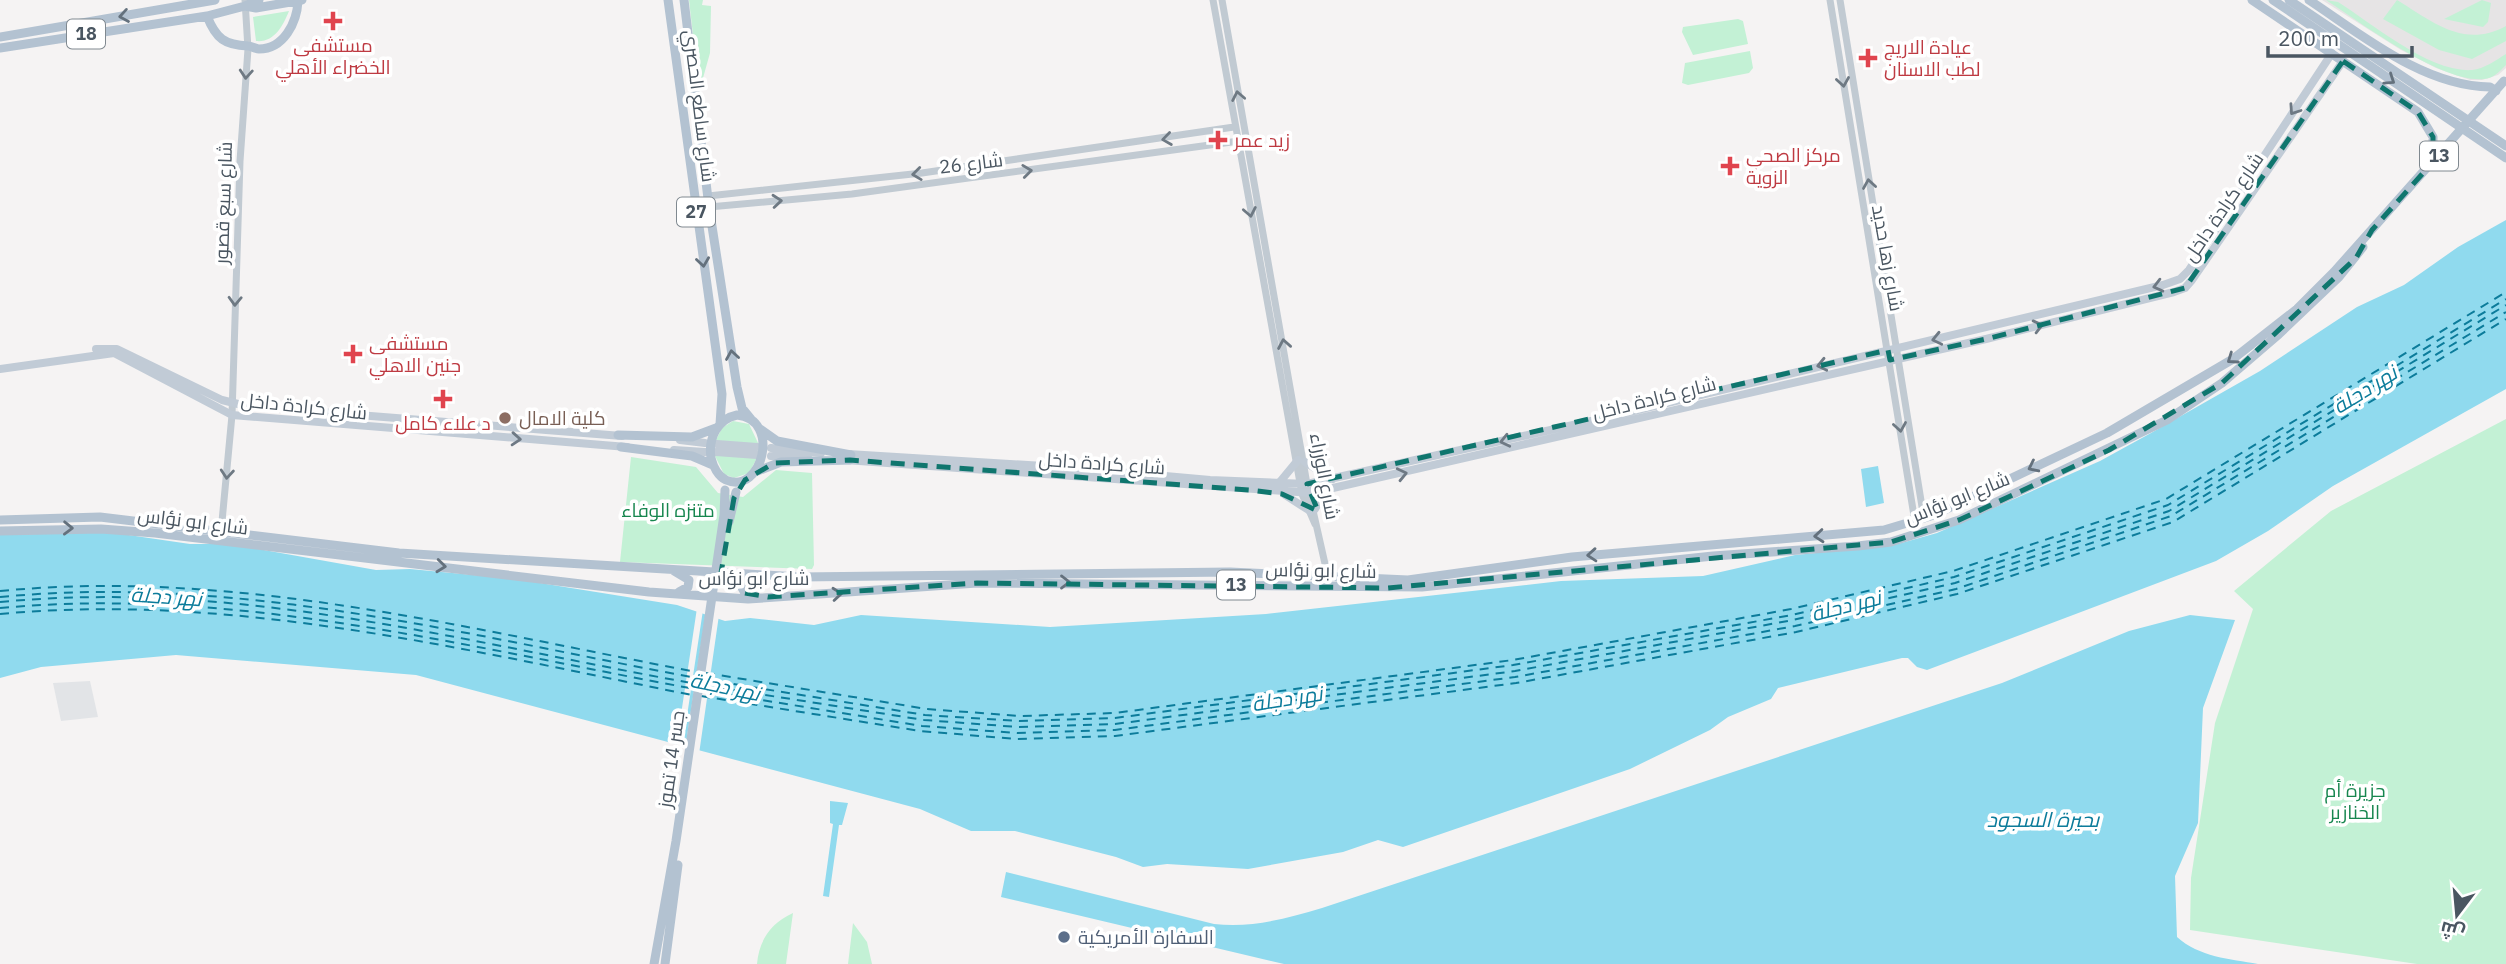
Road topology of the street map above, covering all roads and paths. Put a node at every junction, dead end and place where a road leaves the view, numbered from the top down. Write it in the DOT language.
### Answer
graph roads {
  1 [pos="215,0"];
  2 [pos="300,0"];
  3 [pos="668,0"];
  4 [pos="684,0"];
  5 [pos="1213,0"];
  6 [pos="1223,0"];
  7 [pos="1830,0"];
  8 [pos="1840,0"];
  9 [pos="2252,0"];
  10 [pos="2273,0"];
  11 [pos="2289,0"];
  12 [pos="2309,0"];
  13 [pos="203,1"];
  14 [pos="246,2"];
  15 [pos="263,2"];
  16 [pos="207,16"];
  17 [pos="0,37"];
  18 [pos="248,46"];
  19 [pos="0,48"];
  20 [pos="2332,53"];
  21 [pos="2343,61"];
  22 [pos="1229,70"];
  23 [pos="2505,80"];
  24 [pos="2477,87"];
  25 [pos="2496,91"];
  26 [pos="2484,105"];
  27 [pos="1234,127"];
  28 [pos="1237,141"];
  29 [pos="1246,141"];
  30 [pos="2506,146"];
  31 [pos="2506,158"];
  32 [pos="2433,162"];
  33 [pos="939,171"];
  34 [pos="941,182"];
  35 [pos="1255,184"];
  36 [pos="1245,185"];
  37 [pos="708,196"];
  38 [pos="709,207"];
  39 [pos="1875,225"];
  40 [pos="1866,226"];
  41 [pos="2372,230"];
  42 [pos="1898,348"];
  43 [pos="1888,350"];
  44 [pos="1895,359"];
  45 [pos="0,367"];
  46 [pos="1776,380"];
  47 [pos="232,401"];
  48 [pos="1668,405"];
  49 [pos="232,415"];
  50 [pos="751,419"];
  51 [pos="719,425"];
  52 [pos="758,428"];
  53 [pos="618,435"];
  54 [pos="621,447"];
  55 [pos="717,448"];
  56 [pos="757,451"];
  57 [pos="771,452"];
  58 [pos="851,457"];
  59 [pos="1301,461"];
  60 [pos="713,465"];
  61 [pos="754,473"];
  62 [pos="720,475"];
  63 [pos="1333,479"];
  64 [pos="745,480"];
  65 [pos="1279,483"];
  66 [pos="1305,483"];
  67 [pos="1326,490"];
  68 [pos="1282,494"];
  69 [pos="1307,494"];
  70 [pos="1312,510"];
  71 [pos="0,520"];
  72 [pos="1920,520"];
  73 [pos="0,531"];
  74 [pos="221,532"];
  75 [pos="646,568"];
  76 [pos="775,576"];
  77 [pos="1328,577"];
  78 [pos="649,592"];
  79 [pos="792,598"];
  80 [pos="654,964"];
  81 [pos="665,964"];
  1 -- 13 [label="main road, 18"];
  2 -- 15 [label="main road"];
  2 -- 18 [label="main road"];
  3 -- 51 [label="main road, شارع ساطع الحصري / 27, one-way"];
  4 -- 37 [label="main road, شارع ساطع الحصري / 27"];
  5 -- 22 [label="street, شارع الوزراء"];
  6 -- 22 [label="street, شارع الوزراء"];
  7 -- 40 [label="street, شارع زها حديد, one-way"];
  39 -- 8 [label="street, شارع زها حديد, one-way"];
  9 -- 20 [label="main road"];
  10 -- 31 [label="main road, one-way, bridge"];
  11 -- 30 [label="main road, bridge"];
  12 -- 24 [label="main road"];
  13 -- 17 [label="main road, 18, one-way"];
  14 -- 15 [label="main road"];
  14 -- 16 [label="main road"];
  14 -- 18 [label="street, شارع سبع قصور"];
  16 -- 18 [label="main road"];
  16 -- 19 [label="main road, 18"];
  18 -- 47 [label="street, شارع سبع قصور, one-way"];
  20 -- 21 [label="main road"];
  20 -- 42 [label="main road, شارع كرادة داخل, one-way"];
  21 -- 32 [label="main road"];
  44 -- 21 [label="main road, شارع كرادة داخل, one-way"];
  22 -- 27 [label="street, شارع الوزراء"];
  29 -- 22 [label="street, شارع الوزراء, one-way"];
  23 -- 24 [label="main road"];
  23 -- 25 [label="main road, شارع ابو نؤاس / 13"];
  24 -- 25 [label="main road"];
  24 -- 26 [label="main road"];
  25 -- 26 [label="main road, شارع ابو نؤاس / 13"];
  26 -- 32 [label="main road, شارع ابو نؤاس / 13"];
  27 -- 28 [label="street, شارع الوزراء"];
  27 -- 33 [label="street, شارع 26, one-way"];
  28 -- 29 [label="street, شارع 26"];
  34 -- 28 [label="street, شارع 26, one-way"];
  28 -- 36 [label="street, شارع الوزراء"];
  29 -- 35 [label="street, شارع الوزراء"];
  32 -- 41 [label="main road, شارع ابو نؤاس / 13"];
  33 -- 34 [label="street"];
  33 -- 37 [label="street, شارع 26, one-way"];
  38 -- 34 [label="street, شارع 26, one-way"];
  35 -- 36 [label="street"];
  59 -- 35 [label="street, شارع الوزراء, one-way"];
  36 -- 59 [label="street, شارع الوزراء, one-way"];
  37 -- 38 [label="main road, شارع ساطع الحصري / 27"];
  50 -- 38 [label="main road, شارع ساطع الحصري / 27, one-way"];
  39 -- 40 [label="street"];
  39 -- 42 [label="street, شارع زها حديد"];
  40 -- 43 [label="street, شارع زها حديد"];
  41 -- 72 [label="main road, شارع ابو نؤاس / 13, one-way"];
  79 -- 41 [label="main road, شارع ابو نؤاس / 13, one-way"];
  42 -- 43 [label="main road, شارع كرادة داخل"];
  42 -- 44 [label="street, شارع زها حديد"];
  43 -- 44 [label="street, شارع زها حديد"];
  43 -- 46 [label="main road, شارع كرادة داخل, one-way"];
  44 -- 46 [label="main road, شارع كرادة داخل"];
  44 -- 72 [label="street, شارع زها حديد"];
  45 -- 47 [label="main road, شارع كرادة داخل"];
  45 -- 49 [label="main road, شارع كرادة داخل"];
  46 -- 48 [label="main road, شارع كرادة داخل"];
  47 -- 49 [label="street, شارع سبع قصور"];
  47 -- 53 [label="main road, شارع كرادة داخل"];
  48 -- 63 [label="main road, شارع كرادة داخل, one-way"];
  67 -- 48 [label="main road, شارع كرادة داخل, one-way"];
  49 -- 54 [label="main road, شارع كرادة داخل, one-way"];
  49 -- 74 [label="street, شارع سبع قصور, one-way"];
  50 -- 51 [label="main road"];
  50 -- 52 [label="main road"];
  51 -- 53 [label="main road"];
  51 -- 60 [label="main road"];
  52 -- 58 [label="main road"];
  52 -- 61 [label="main road"];
  53 -- 54 [label="main road, شارع كرادة داخل"];
  54 -- 60 [label="main road"];
  55 -- 56 [label="main road"];
  57 -- 58 [label="main road"];
  58 -- 61 [label="main road"];
  58 -- 65 [label="main road, شارع كرادة داخل"];
  58 -- 68 [label="main road, شارع كرادة داخل"];
  59 -- 63 [label="main road"];
  59 -- 65 [label="main road"];
  59 -- 66 [label="street, شارع الوزراء"];
  60 -- 62 [label="main road"];
  61 -- 64 [label="main road"];
  62 -- 64 [label="main road"];
  62 -- 80 [label="main road, جسر 14 تموز, bridge"];
  63 -- 66 [label="main road, شارع كرادة داخل"];
  64 -- 81 [label="main road, جسر 14 تموز, bridge"];
  65 -- 66 [label="main road, شارع كرادة داخل"];
  66 -- 69 [label="street, شارع الوزراء"];
  67 -- 69 [label="main road, شارع كرادة داخل"];
  67 -- 70 [label="main road"];
  68 -- 69 [label="main road, شارع كرادة داخل"];
  68 -- 70 [label="main road"];
  69 -- 70 [label="street, شارع الوزراء"];
  70 -- 77 [label="street, شارع الوزراء"];
  71 -- 74 [label="main road, شارع ابو نؤاس / 13"];
  72 -- 77 [label="main road, شارع ابو نؤاس / 13, one-way"];
  73 -- 78 [label="main road, شارع ابو نؤاس / 13, one-way"];
  74 -- 75 [label="main road, شارع ابو نؤاس / 13"];
  75 -- 76 [label="main road, شارع ابو نؤاس / 13"];
  75 -- 78 [label="main road"];
  76 -- 77 [label="main road, شارع ابو نؤاس / 13"];
  76 -- 79 [label="main road"];
  78 -- 79 [label="main road, شارع ابو نؤاس / 13"];
}
